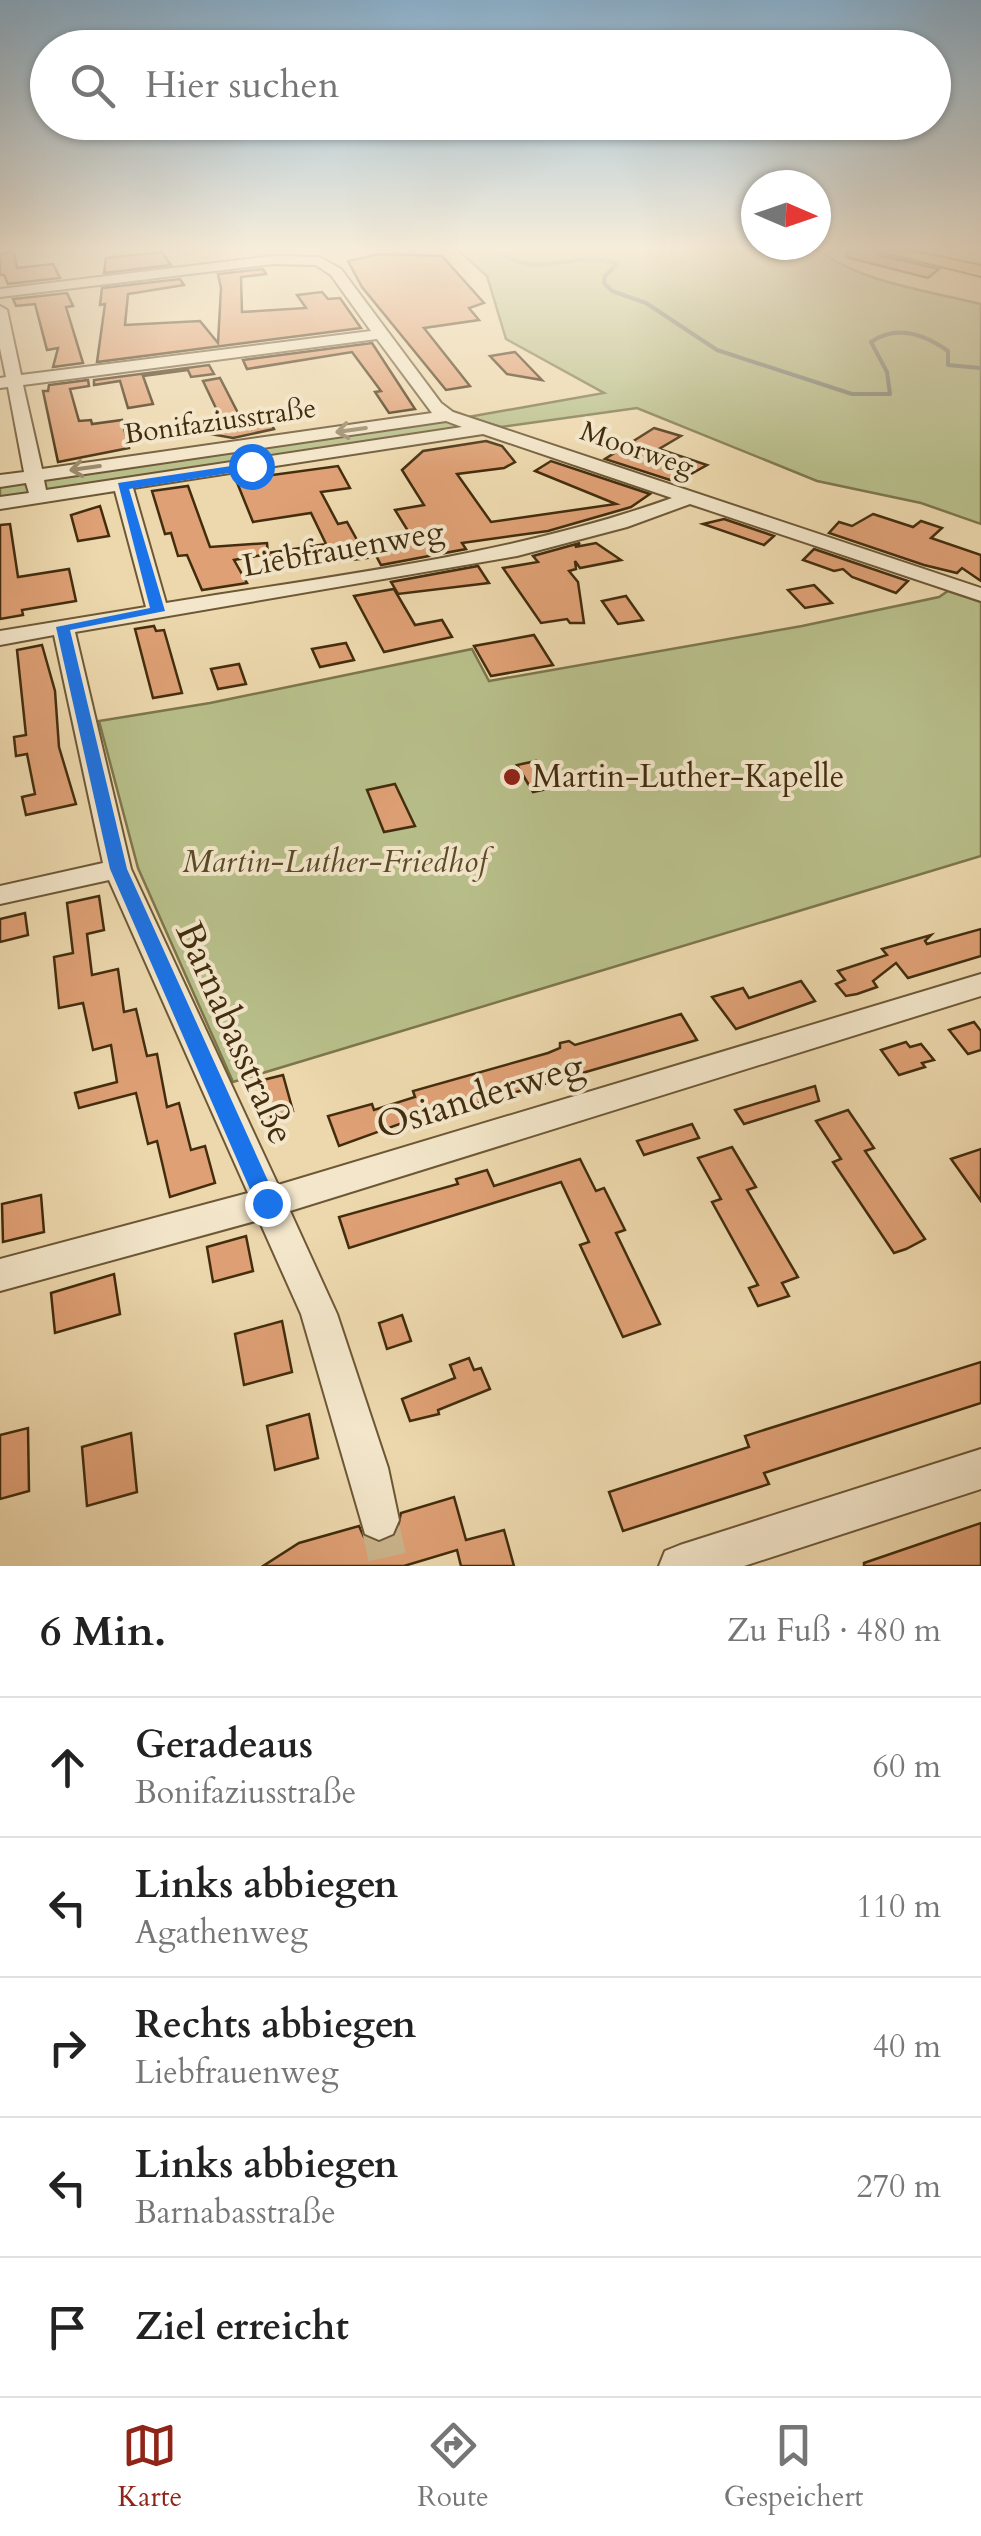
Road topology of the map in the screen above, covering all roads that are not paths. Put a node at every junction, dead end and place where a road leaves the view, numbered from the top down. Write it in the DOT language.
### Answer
graph roads {
  1 [pos="1,324"];
  2 [pos="373,324"];
  3 [pos="380,334"];
  4 [pos="7,382"];
  5 [pos="447,416"];
  6 [pos="488,428"];
  7 [pos="34,476"];
  8 [pos="0,481"];
  9 [pos="122,486"];
  10 [pos="692,497"];
  11 [pos="38,498"];
  12 [pos="0,504"];
  13 [pos="981,595"];
  14 [pos="158,611"];
  15 [pos="63,627"];
  16 [pos="0,638"];
  17 [pos="118,869"];
  18 [pos="0,895"];
  19 [pos="981,986"];
  20 [pos="267,1203"];
  21 [pos="0,1275"];
  22 [pos="981,1469"];
  23 [pos="379,1520"];
  24 [pos="680,1566"];
  1 -- 4 [label="street"];
  2 -- 3 [label="street"];
  3 -- 4 [label="street"];
  3 -- 5 [label="street"];
  4 -- 7 [label="street"];
  5 -- 6 [label="street, Moorweg"];
  5 -- 7 [label="street, Bonifaziusstraße, one-way"];
  6 -- 9 [label="street, Bonifaziusstraße"];
  6 -- 10 [label="street, Moorweg"];
  7 -- 8 [label="street, Bonifaziusstraße"];
  7 -- 11 [label="street"];
  9 -- 11 [label="street, Bonifaziusstraße"];
  9 -- 14 [label="street"];
  10 -- 13 [label="street, Moorweg"];
  10 -- 14 [label="street, Liebfrauenweg"];
  11 -- 12 [label="street, Bonifaziusstraße"];
  14 -- 15 [label="street, Liebfrauenweg"];
  15 -- 16 [label="street, Liebfrauenweg"];
  15 -- 17 [label="street, Barnabasstraße"];
  17 -- 18 [label="street"];
  17 -- 20 [label="street, Barnabasstraße"];
  19 -- 20 [label="street, Osianderweg"];
  20 -- 21 [label="street, Osianderweg"];
  20 -- 23 [label="street, Barnabasstraße"];
  22 -- 24 [label="street"];
}
